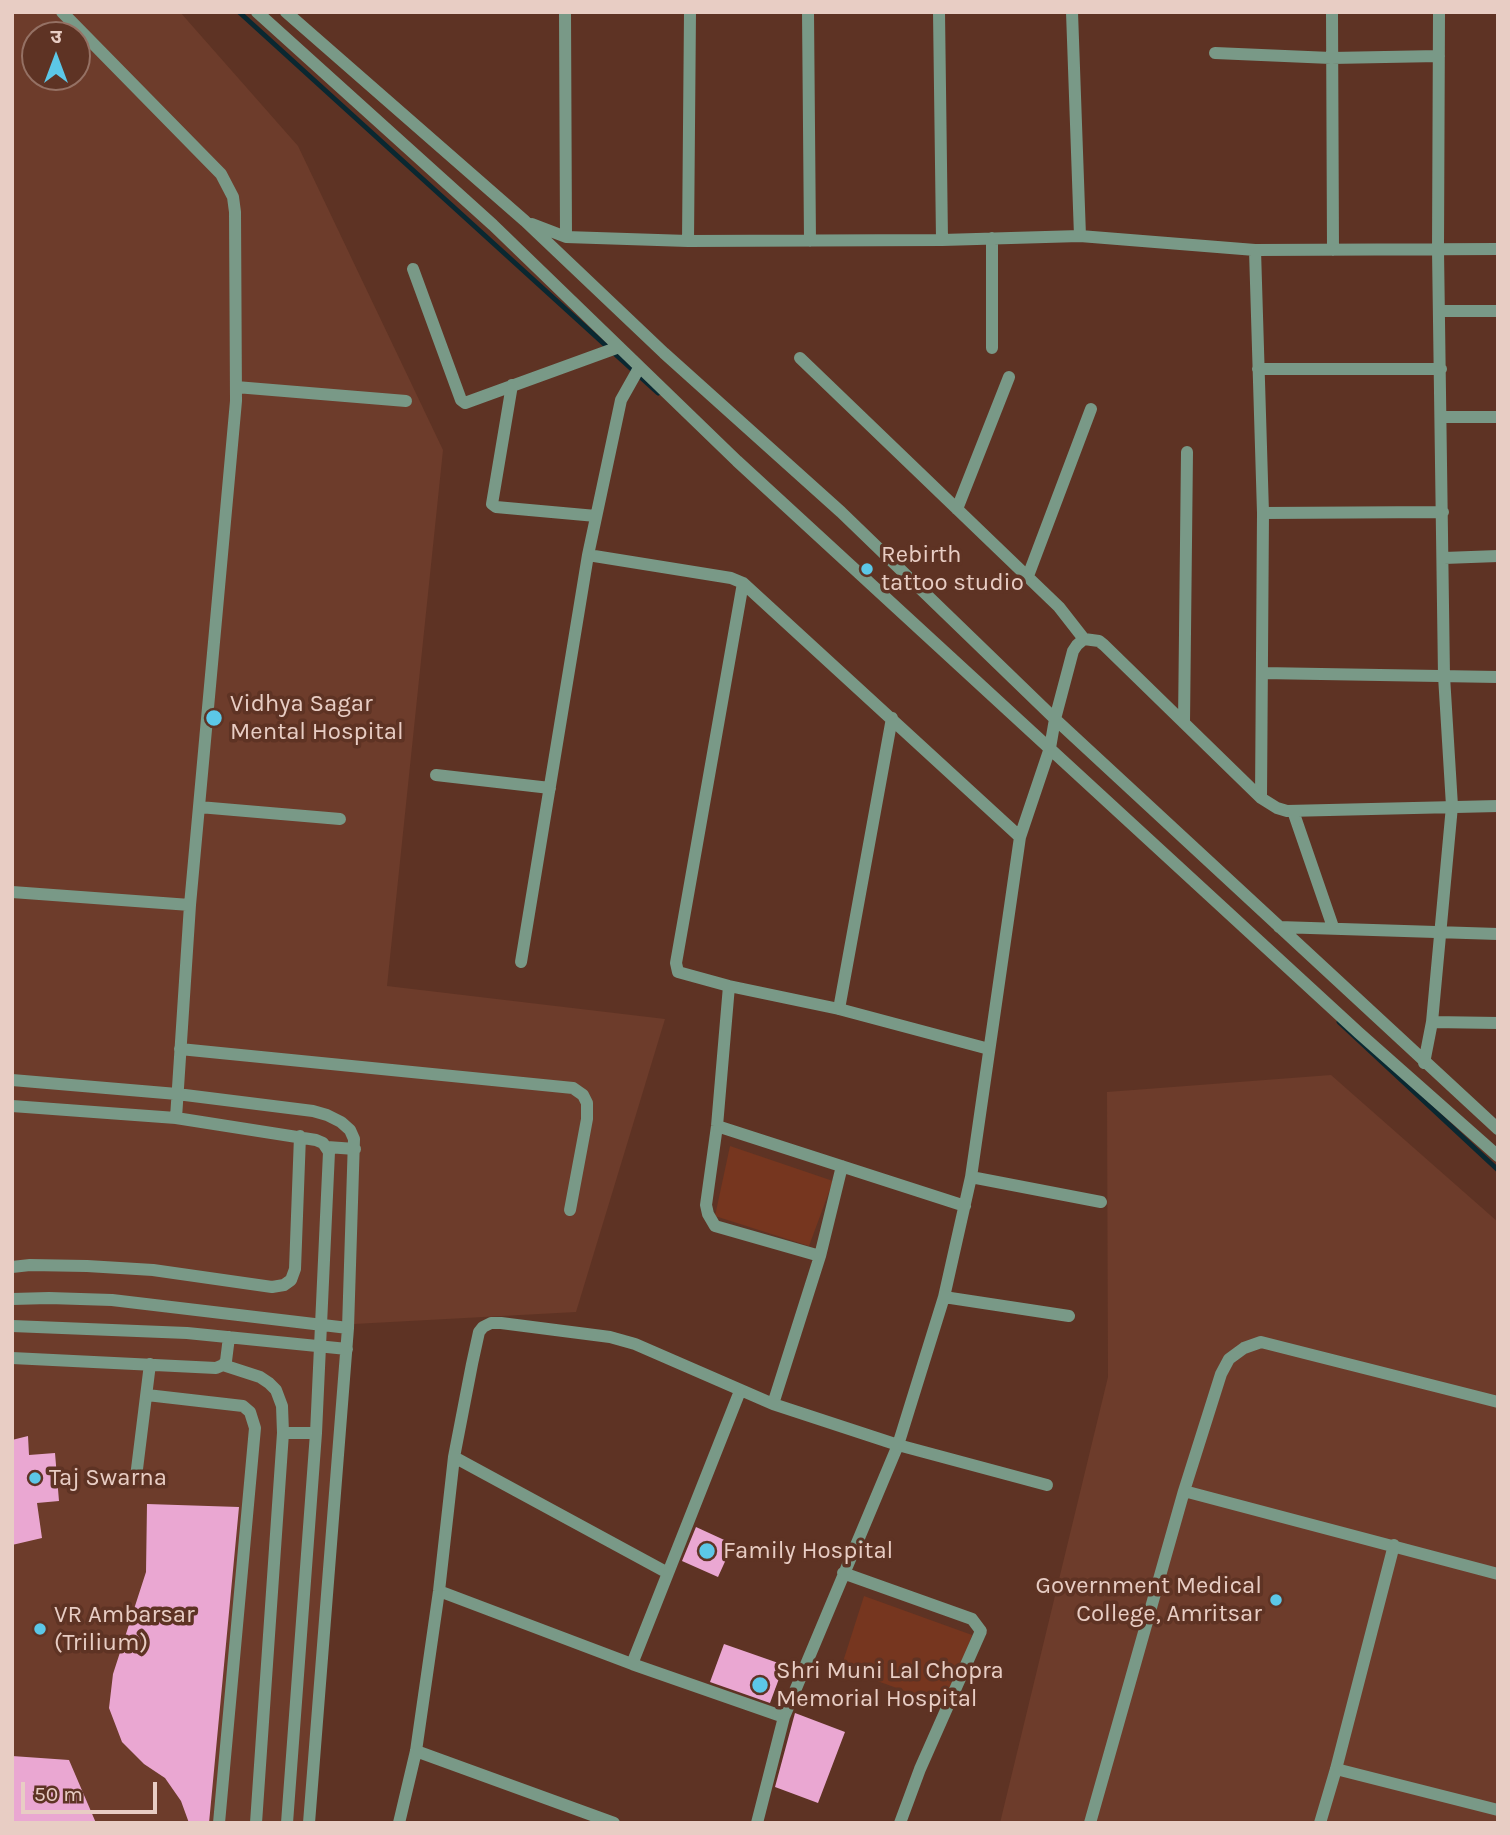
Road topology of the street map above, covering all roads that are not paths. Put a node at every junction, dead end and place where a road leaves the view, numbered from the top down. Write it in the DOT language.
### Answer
graph roads {
  1 [pos="62,12"];
  2 [pos="257,12"];
  3 [pos="286,12"];
  4 [pos="565,12"];
  5 [pos="690,12"];
  6 [pos="808,12"];
  7 [pos="939,12"];
  8 [pos="1073,12"];
  9 [pos="1332,12"];
  10 [pos="1439,12"];
  11 [pos="1215,53"];
  12 [pos="1439,56"];
  13 [pos="1331,58"];
  14 [pos="525,221"];
  15 [pos="1080,236"];
  16 [pos="566,237"];
  17 [pos="992,238"];
  18 [pos="942,240"];
  19 [pos="688,241"];
  20 [pos="810,241"];
  21 [pos="1498,248"];
  22 [pos="1255,250"];
  23 [pos="1333,250"];
  24 [pos="1438,250"];
  25 [pos="413,269"];
  26 [pos="1441,311"];
  27 [pos="1498,311"];
  28 [pos="619,347"];
  29 [pos="992,348"];
  30 [pos="800,358"];
  31 [pos="639,368"];
  32 [pos="1258,369"];
  33 [pos="1441,369"];
  34 [pos="1009,377"];
  35 [pos="512,385"];
  36 [pos="236,387"];
  37 [pos="405,401"];
  38 [pos="1091,409"];
  39 [pos="1442,417"];
  40 [pos="1498,417"];
  41 [pos="1186,452"];
  42 [pos="957,509"];
  43 [pos="1443,512"];
  44 [pos="1263,513"];
  45 [pos="596,516"];
  46 [pos="588,555"];
  47 [pos="1498,556"];
  48 [pos="1444,558"];
  49 [pos="1028,576"];
  50 [pos="743,583"];
  51 [pos="1084,639"];
  52 [pos="1262,673"];
  53 [pos="1444,676"];
  54 [pos="1498,677"];
  55 [pos="892,718"];
  56 [pos="1055,719"];
  57 [pos="1184,723"];
  58 [pos="1050,748"];
  59 [pos="436,775"];
  60 [pos="550,788"];
  61 [pos="1261,798"];
  62 [pos="1452,806"];
  63 [pos="1498,806"];
  64 [pos="199,807"];
  65 [pos="1293,811"];
  66 [pos="340,819"];
  67 [pos="1020,837"];
  68 [pos="12,892"];
  69 [pos="190,905"];
  70 [pos="1279,927"];
  71 [pos="1333,927"];
  72 [pos="1441,934"];
  73 [pos="1498,934"];
  74 [pos="521,962"];
  75 [pos="729,986"];
  76 [pos="839,1009"];
  77 [pos="1432,1022"];
  78 [pos="1498,1023"];
  79 [pos="180,1049"];
  80 [pos="989,1049"];
  81 [pos="1424,1063"];
  82 [pos="12,1080"];
  83 [pos="177,1094"];
  84 [pos="12,1107"];
  85 [pos="176,1118"];
  86 [pos="717,1126"];
  87 [pos="1498,1129"];
  88 [pos="300,1136"];
  89 [pos="327,1147"];
  90 [pos="355,1149"];
  91 [pos="1498,1156"];
  92 [pos="842,1166"];
  93 [pos="971,1177"];
  94 [pos="1101,1202"];
  95 [pos="965,1206"];
  96 [pos="570,1210"];
  97 [pos="820,1255"];
  98 [pos="12,1267"];
  99 [pos="944,1297"];
  100 [pos="12,1300"];
  101 [pos="1069,1316"];
  102 [pos="322,1325"];
  103 [pos="12,1326"];
  104 [pos="348,1328"];
  105 [pos="229,1337"];
  106 [pos="320,1347"];
  107 [pos="347,1349"];
  108 [pos="12,1358"];
  109 [pos="150,1364"];
  110 [pos="223,1365"];
  111 [pos="740,1391"];
  112 [pos="147,1395"];
  113 [pos="1498,1402"];
  114 [pos="773,1404"];
  115 [pos="283,1433"];
  116 [pos="316,1433"];
  117 [pos="898,1445"];
  118 [pos="454,1457"];
  119 [pos="136,1477"];
  120 [pos="1047,1485"];
  121 [pos="1184,1491"];
  122 [pos="1394,1545"];
  123 [pos="666,1572"];
  124 [pos="843,1573"];
  125 [pos="1498,1574"];
  126 [pos="439,1591"];
  127 [pos="632,1664"];
  128 [pos="784,1717"];
  129 [pos="416,1751"];
  130 [pos="1336,1769"];
  131 [pos="1498,1810"];
  132 [pos="219,1823"];
  133 [pos="256,1823"];
  134 [pos="287,1823"];
  135 [pos="309,1823"];
  136 [pos="399,1823"];
  137 [pos="614,1823"];
  138 [pos="757,1823"];
  139 [pos="900,1823"];
  140 [pos="1090,1823"];
  141 [pos="1320,1823"];
  1 -- 36 [label="street"];
  2 -- 28 [label="street"];
  3 -- 14 [label="street"];
  4 -- 16 [label="street"];
  5 -- 19 [label="street"];
  6 -- 20 [label="street"];
  7 -- 18 [label="street"];
  8 -- 15 [label="street"];
  9 -- 13 [label="street"];
  10 -- 12 [label="street"];
  11 -- 13 [label="street"];
  12 -- 13 [label="street"];
  12 -- 24 [label="street"];
  13 -- 23 [label="street"];
  14 -- 16 [label="street"];
  14 -- 56 [label="street"];
  15 -- 17 [label="street"];
  15 -- 22 [label="street"];
  16 -- 19 [label="street"];
  17 -- 18 [label="street"];
  17 -- 29 [label="street"];
  18 -- 20 [label="street"];
  19 -- 20 [label="street"];
  21 -- 24 [label="street"];
  22 -- 23 [label="street"];
  22 -- 32 [label="street"];
  23 -- 24 [label="street"];
  24 -- 26 [label="street"];
  25 -- 35 [label="street"];
  26 -- 27 [label="street"];
  26 -- 33 [label="street"];
  28 -- 31 [label="street"];
  28 -- 35 [label="street"];
  30 -- 42 [label="street"];
  31 -- 45 [label="street"];
  31 -- 58 [label="street"];
  32 -- 33 [label="street"];
  32 -- 44 [label="street"];
  33 -- 39 [label="street"];
  34 -- 42 [label="street"];
  35 -- 45 [label="street"];
  36 -- 37 [label="street"];
  36 -- 64 [label="street"];
  38 -- 49 [label="street"];
  39 -- 40 [label="street"];
  39 -- 43 [label="street"];
  41 -- 57 [label="street"];
  42 -- 49 [label="street"];
  43 -- 44 [label="street"];
  43 -- 48 [label="street"];
  44 -- 52 [label="street"];
  45 -- 46 [label="street"];
  46 -- 50 [label="street"];
  46 -- 60 [label="street"];
  47 -- 48 [label="street"];
  48 -- 53 [label="street"];
  49 -- 51 [label="street"];
  50 -- 55 [label="street"];
  50 -- 75 [label="street"];
  51 -- 56 [label="street"];
  51 -- 57 [label="street"];
  52 -- 53 [label="street"];
  52 -- 61 [label="street"];
  53 -- 54 [label="street"];
  53 -- 62 [label="street"];
  55 -- 67 [label="street"];
  55 -- 76 [label="street"];
  56 -- 58 [label="street"];
  56 -- 70 [label="street"];
  57 -- 61 [label="street"];
  58 -- 67 [label="street"];
  58 -- 91 [label="street"];
  59 -- 60 [label="street"];
  60 -- 74 [label="street"];
  61 -- 65 [label="street"];
  62 -- 63 [label="street"];
  62 -- 65 [label="street"];
  62 -- 72 [label="street"];
  64 -- 66 [label="street"];
  64 -- 69 [label="street"];
  65 -- 71 [label="street"];
  67 -- 80 [label="street"];
  68 -- 69 [label="street"];
  69 -- 79 [label="street"];
  70 -- 71 [label="street"];
  70 -- 81 [label="street"];
  71 -- 72 [label="street"];
  72 -- 73 [label="street"];
  72 -- 77 [label="street"];
  75 -- 76 [label="street"];
  75 -- 86 [label="street"];
  76 -- 80 [label="street"];
  77 -- 78 [label="street"];
  77 -- 81 [label="street"];
  79 -- 83 [label="street"];
  79 -- 96 [label="street"];
  80 -- 93 [label="street"];
  81 -- 87 [label="street"];
  82 -- 83 [label="street"];
  83 -- 85 [label="street"];
  83 -- 90 [label="street"];
  84 -- 85 [label="street"];
  85 -- 88 [label="street"];
  86 -- 92 [label="street"];
  86 -- 97 [label="street"];
  88 -- 89 [label="street"];
  88 -- 98 [label="street"];
  89 -- 90 [label="street"];
  89 -- 102 [label="street"];
  90 -- 104 [label="street"];
  92 -- 95 [label="street"];
  92 -- 97 [label="street"];
  93 -- 94 [label="street"];
  93 -- 95 [label="street"];
  95 -- 99 [label="street"];
  97 -- 114 [label="street"];
  99 -- 101 [label="street"];
  99 -- 117 [label="street"];
  100 -- 102 [label="street"];
  102 -- 104 [label="street"];
  102 -- 106 [label="street"];
  103 -- 105 [label="street"];
  104 -- 107 [label="street"];
  105 -- 106 [label="street"];
  105 -- 110 [label="street"];
  106 -- 107 [label="street"];
  106 -- 116 [label="street"];
  107 -- 135 [label="street"];
  108 -- 109 [label="street"];
  109 -- 110 [label="street"];
  109 -- 112 [label="street"];
  110 -- 115 [label="street"];
  111 -- 114 [label="street"];
  111 -- 118 [label="street"];
  111 -- 123 [label="street"];
  112 -- 119 [label="street"];
  112 -- 132 [label="street"];
  113 -- 121 [label="street"];
  114 -- 117 [label="street"];
  115 -- 116 [label="street"];
  115 -- 133 [label="street"];
  116 -- 134 [label="street"];
  117 -- 120 [label="street"];
  117 -- 124 [label="street"];
  118 -- 123 [label="street"];
  118 -- 126 [label="street"];
  121 -- 122 [label="street"];
  121 -- 140 [label="street"];
  122 -- 125 [label="street"];
  122 -- 130 [label="street"];
  123 -- 127 [label="street"];
  124 -- 128 [label="street"];
  124 -- 139 [label="street"];
  126 -- 127 [label="street"];
  126 -- 129 [label="street"];
  127 -- 128 [label="street"];
  128 -- 138 [label="street"];
  129 -- 136 [label="street"];
  129 -- 137 [label="street"];
  130 -- 131 [label="street"];
  130 -- 141 [label="street"];
}
